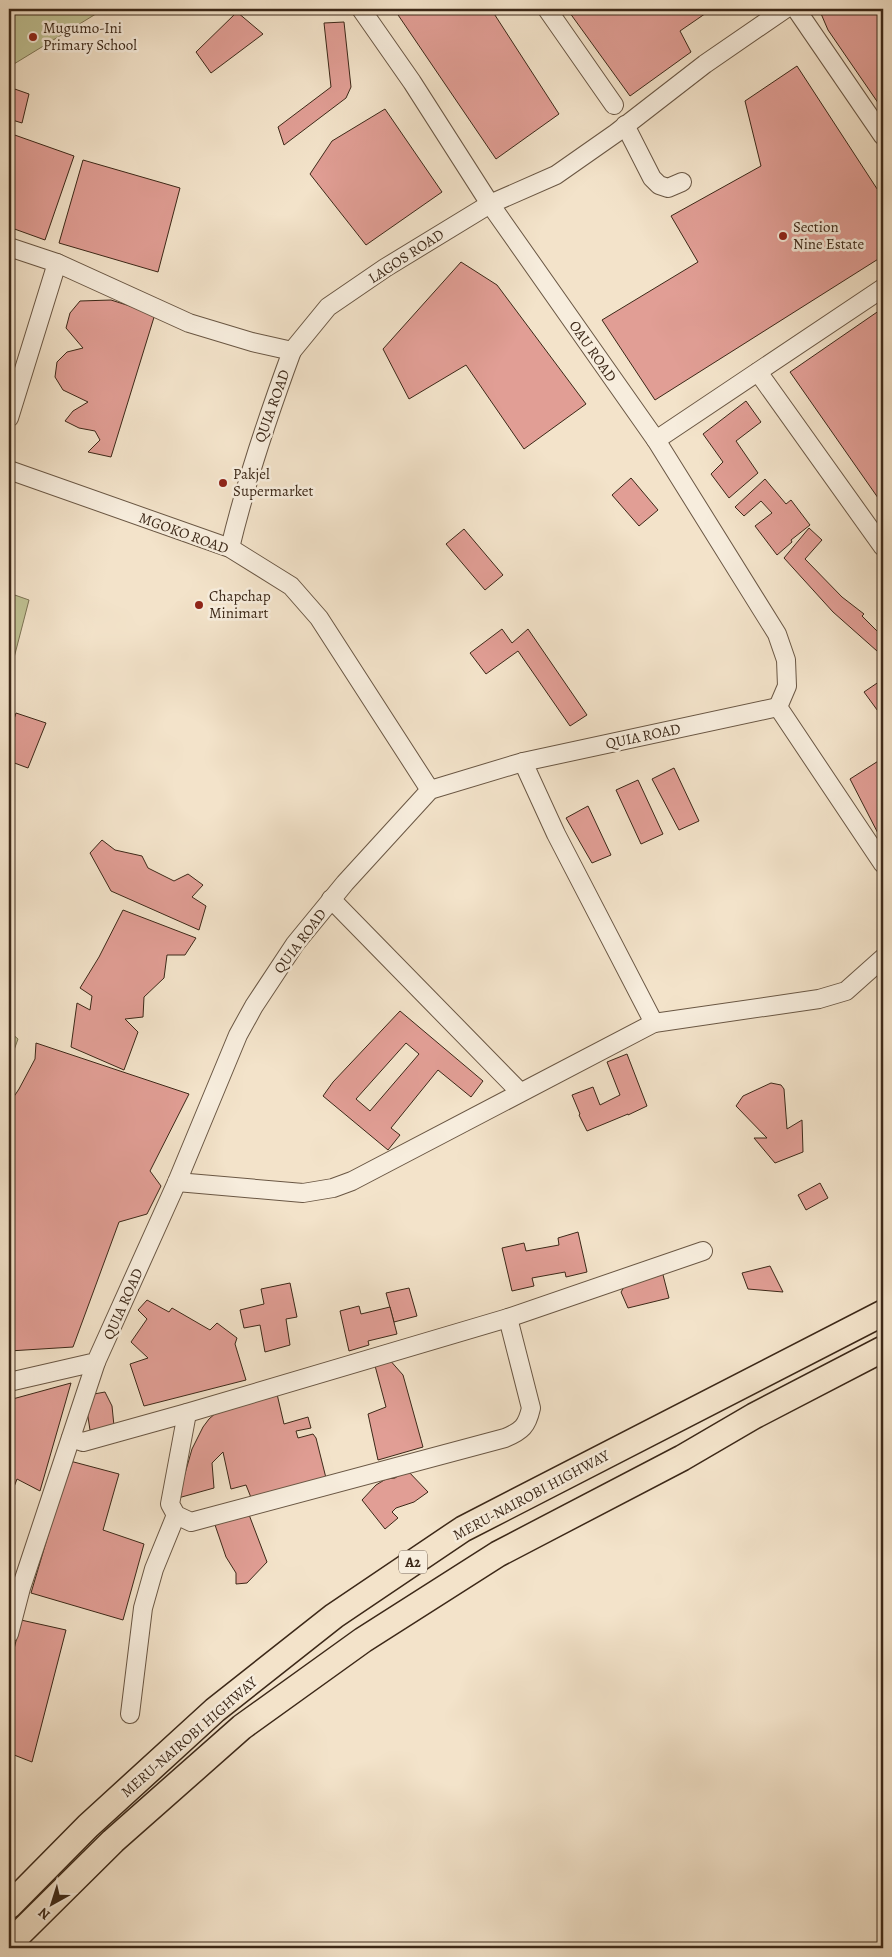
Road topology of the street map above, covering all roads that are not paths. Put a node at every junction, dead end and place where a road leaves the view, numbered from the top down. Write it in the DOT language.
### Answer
graph roads {
  1 [pos="361,9"];
  2 [pos="546,9"];
  3 [pos="784,9"];
  4 [pos="796,9"];
  5 [pos="614,105"];
  6 [pos="625,125"];
  7 [pos="883,136"];
  8 [pos="682,182"];
  9 [pos="490,204"];
  10 [pos="9,247"];
  11 [pos="56,263"];
  12 [pos="883,288"];
  13 [pos="292,351"];
  14 [pos="758,372"];
  15 [pos="9,418"];
  16 [pos="656,440"];
  17 [pos="9,470"];
  18 [pos="883,547"];
  19 [pos="230,548"];
  20 [pos="778,708"];
  21 [pos="524,762"];
  22 [pos="430,790"];
  23 [pos="883,864"];
  24 [pos="331,900"];
  25 [pos="882,961"];
  26 [pos="654,1023"];
  27 [pos="520,1092"];
  28 [pos="177,1182"];
  29 [pos="703,1251"];
  30 [pos="883,1313"];
  31 [pos="508,1318"];
  32 [pos="878,1354"];
  33 [pos="96,1362"];
  34 [pos="9,1382"];
  35 [pos="187,1413"];
  36 [pos="71,1438"];
  37 [pos="176,1516"];
  38 [pos="9,1634"];
  39 [pos="130,1714"];
  40 [pos="9,1906"];
  41 [pos="9,1944"];
  1 -- 9 [label="street, OAU ROAD"];
  2 -- 5 [label="street"];
  3 -- 6 [label="street, LAGOS ROAD"];
  4 -- 7 [label="street"];
  6 -- 8 [label="street"];
  6 -- 9 [label="street, LAGOS ROAD"];
  9 -- 13 [label="street, LAGOS ROAD"];
  9 -- 16 [label="street, OAU ROAD"];
  10 -- 11 [label="street"];
  11 -- 13 [label="street"];
  11 -- 15 [label="street"];
  12 -- 14 [label="street"];
  13 -- 19 [label="street, QUIA ROAD"];
  14 -- 16 [label="street"];
  14 -- 18 [label="street"];
  16 -- 20 [label="street, OAU ROAD"];
  17 -- 19 [label="street, MGOKO ROAD"];
  19 -- 22 [label="street, MGOKO ROAD"];
  20 -- 21 [label="street, QUIA ROAD"];
  20 -- 23 [label="street"];
  21 -- 22 [label="street, QUIA ROAD"];
  21 -- 26 [label="street"];
  22 -- 24 [label="street, QUIA ROAD"];
  24 -- 27 [label="street"];
  24 -- 28 [label="street, QUIA ROAD"];
  25 -- 26 [label="street"];
  26 -- 27 [label="street"];
  27 -- 28 [label="street"];
  28 -- 33 [label="street, QUIA ROAD"];
  29 -- 31 [label="street"];
  30 -- 40 [label="highway, MERU-NAIROBI HIGHWAY / A2"];
  31 -- 35 [label="street"];
  31 -- 37 [label="street"];
  32 -- 41 [label="highway, MERU-NAIROBI HIGHWAY / A2"];
  33 -- 34 [label="street"];
  33 -- 36 [label="street, QUIA ROAD"];
  35 -- 36 [label="street"];
  35 -- 37 [label="street"];
  36 -- 38 [label="street, QUIA ROAD"];
  37 -- 39 [label="street"];
}
